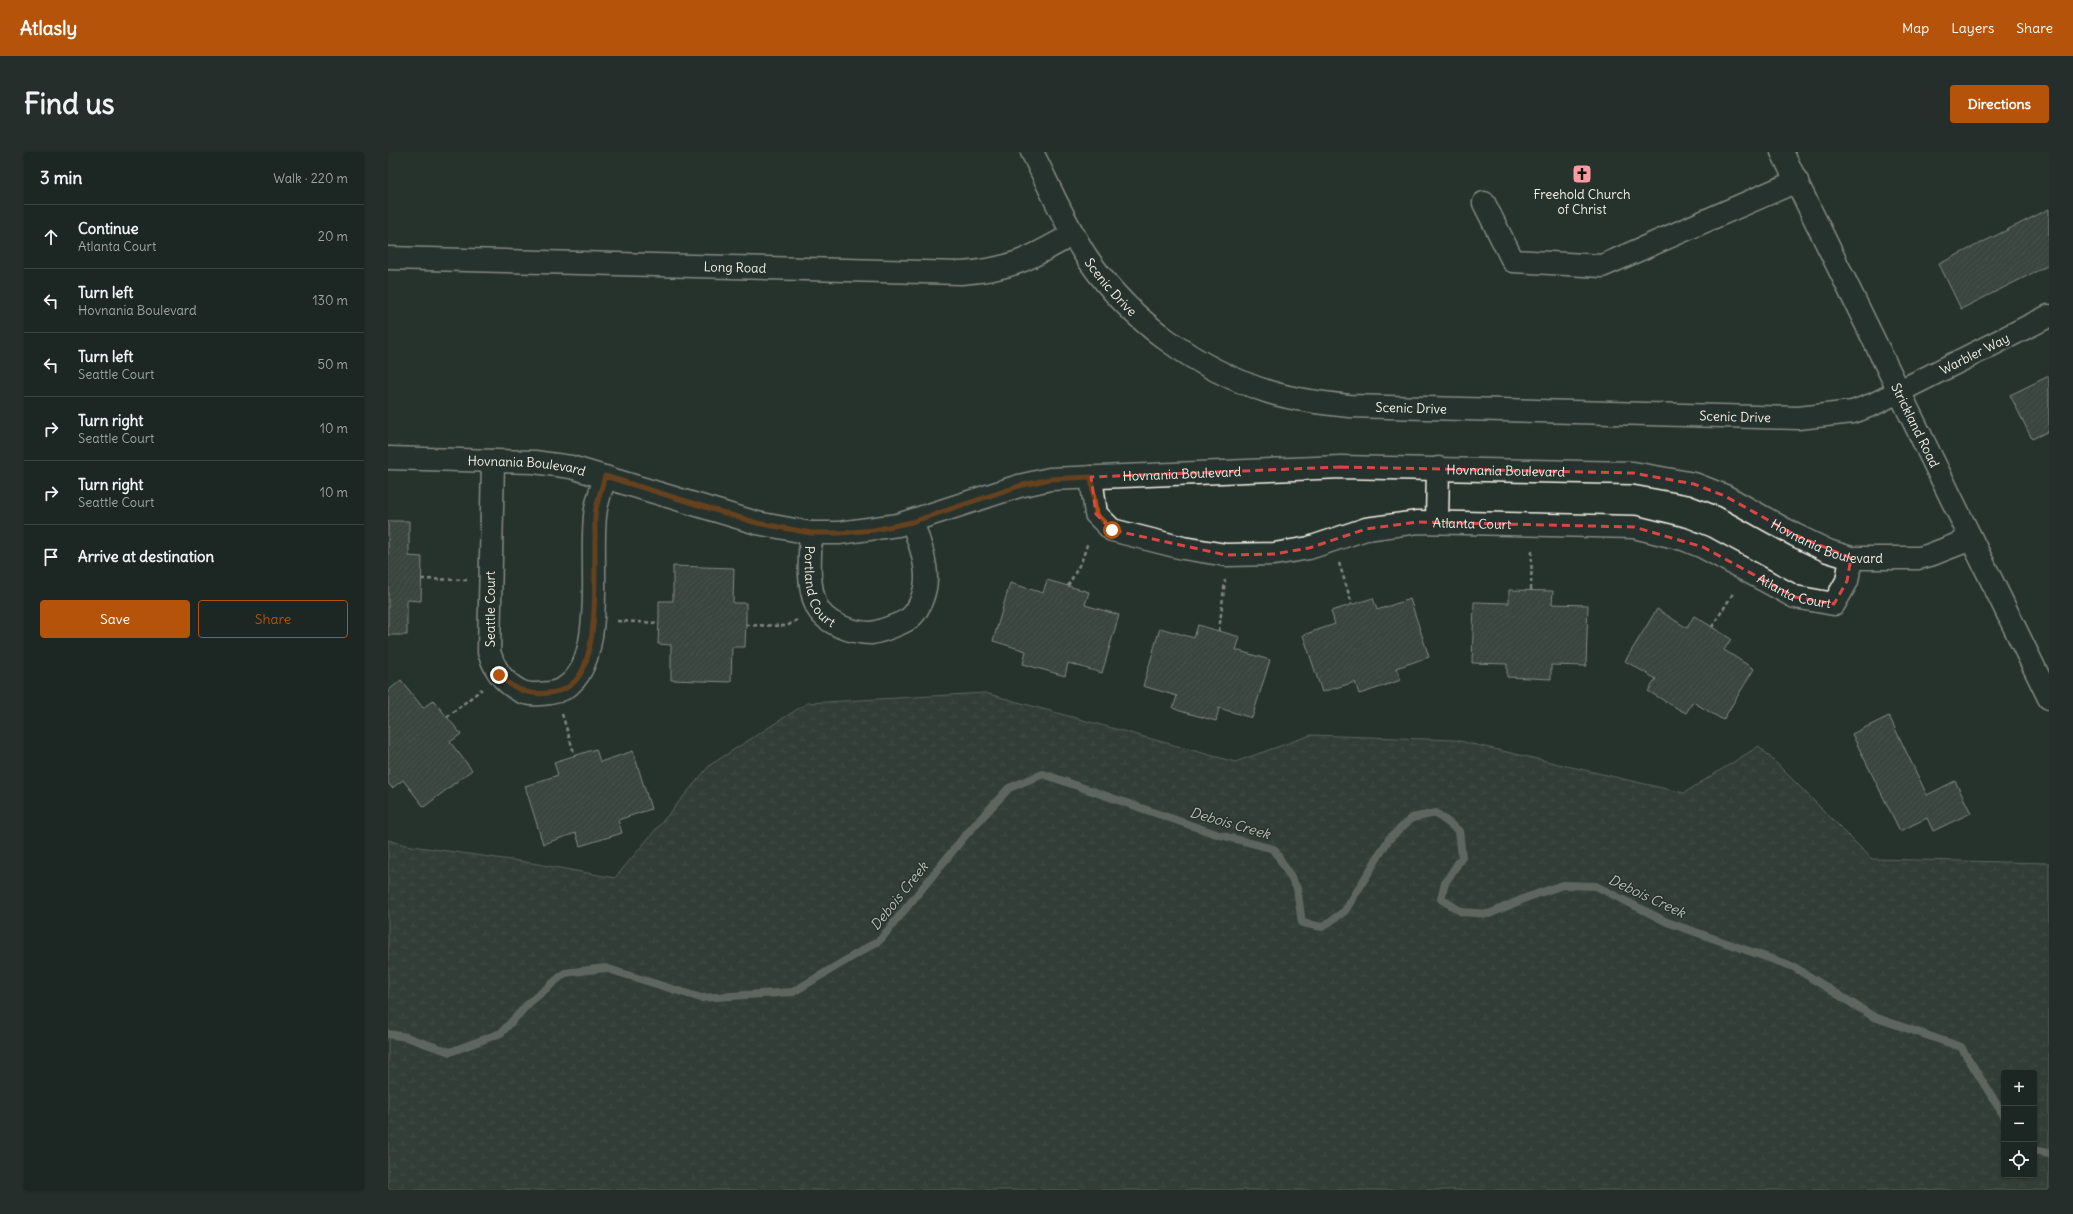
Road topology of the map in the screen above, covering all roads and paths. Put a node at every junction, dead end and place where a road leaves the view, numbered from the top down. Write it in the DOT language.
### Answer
graph roads {
  1 [pos="1032,152"];
  2 [pos="1782,152"];
  3 [pos="1797,181"];
  4 [pos="1484,203"];
  5 [pos="1073,234"];
  6 [pos="388,258"];
  7 [pos="2049,316"];
  8 [pos="1899,390"];
  9 [pos="388,458"];
  10 [pos="493,461"];
  11 [pos="1438,468"];
  12 [pos="605,476"];
  13 [pos="1091,477"];
  14 [pos="912,522"];
  15 [pos="1437,522"];
  16 [pos="811,533"];
  17 [pos="1971,539"];
  18 [pos="1851,558"];
  19 [pos="1082,560"];
  20 [pos="1532,563"];
  21 [pos="1343,576"];
  22 [pos="421,579"];
  23 [pos="453,580"];
  24 [pos="1068,586"];
  25 [pos="1531,590"];
  26 [pos="1225,594"];
  27 [pos="1727,603"];
  28 [pos="1352,604"];
  29 [pos="629,622"];
  30 [pos="659,623"];
  31 [pos="746,625"];
  32 [pos="787,626"];
  33 [pos="1712,627"];
  34 [pos="1219,631"];
  35 [pos="471,698"];
  36 [pos="2049,698"];
  37 [pos="447,717"];
  38 [pos="567,729"];
  39 [pos="575,756"];
  1 -- 5 [label="street, Scenic Drive"];
  2 -- 3 [label="street, Strickland Road"];
  3 -- 4 [label="street"];
  3 -- 8 [label="street, Strickland Road"];
  5 -- 6 [label="street, Long Road"];
  5 -- 8 [label="street, Scenic Drive"];
  7 -- 8 [label="street, Warbler Way"];
  8 -- 17 [label="street, Strickland Road"];
  9 -- 10 [label="street, Hovnania Boulevard"];
  10 -- 12 [label="street, Hovnania Boulevard"];
  10 -- 12 [label="street, Seattle Court"];
  11 -- 13 [label="street, Hovnania Boulevard"];
  11 -- 15 [label="street"];
  11 -- 18 [label="street, Hovnania Boulevard"];
  12 -- 16 [label="street, Hovnania Boulevard"];
  13 -- 14 [label="street, Hovnania Boulevard"];
  13 -- 15 [label="street, Atlanta Court"];
  14 -- 16 [label="street, Hovnania Boulevard"];
  14 -- 16 [label="street, Portland Court"];
  15 -- 18 [label="street, Atlanta Court"];
  17 -- 18 [label="street, Hovnania Boulevard"];
  17 -- 36 [label="street, Strickland Road"];
  19 -- 24 [label="path"];
  20 -- 25 [label="path"];
  21 -- 28 [label="path"];
  22 -- 23 [label="path"];
  26 -- 34 [label="path"];
  27 -- 33 [label="path"];
  29 -- 30 [label="path"];
  31 -- 32 [label="path"];
  35 -- 37 [label="path"];
  38 -- 39 [label="path"];
}
